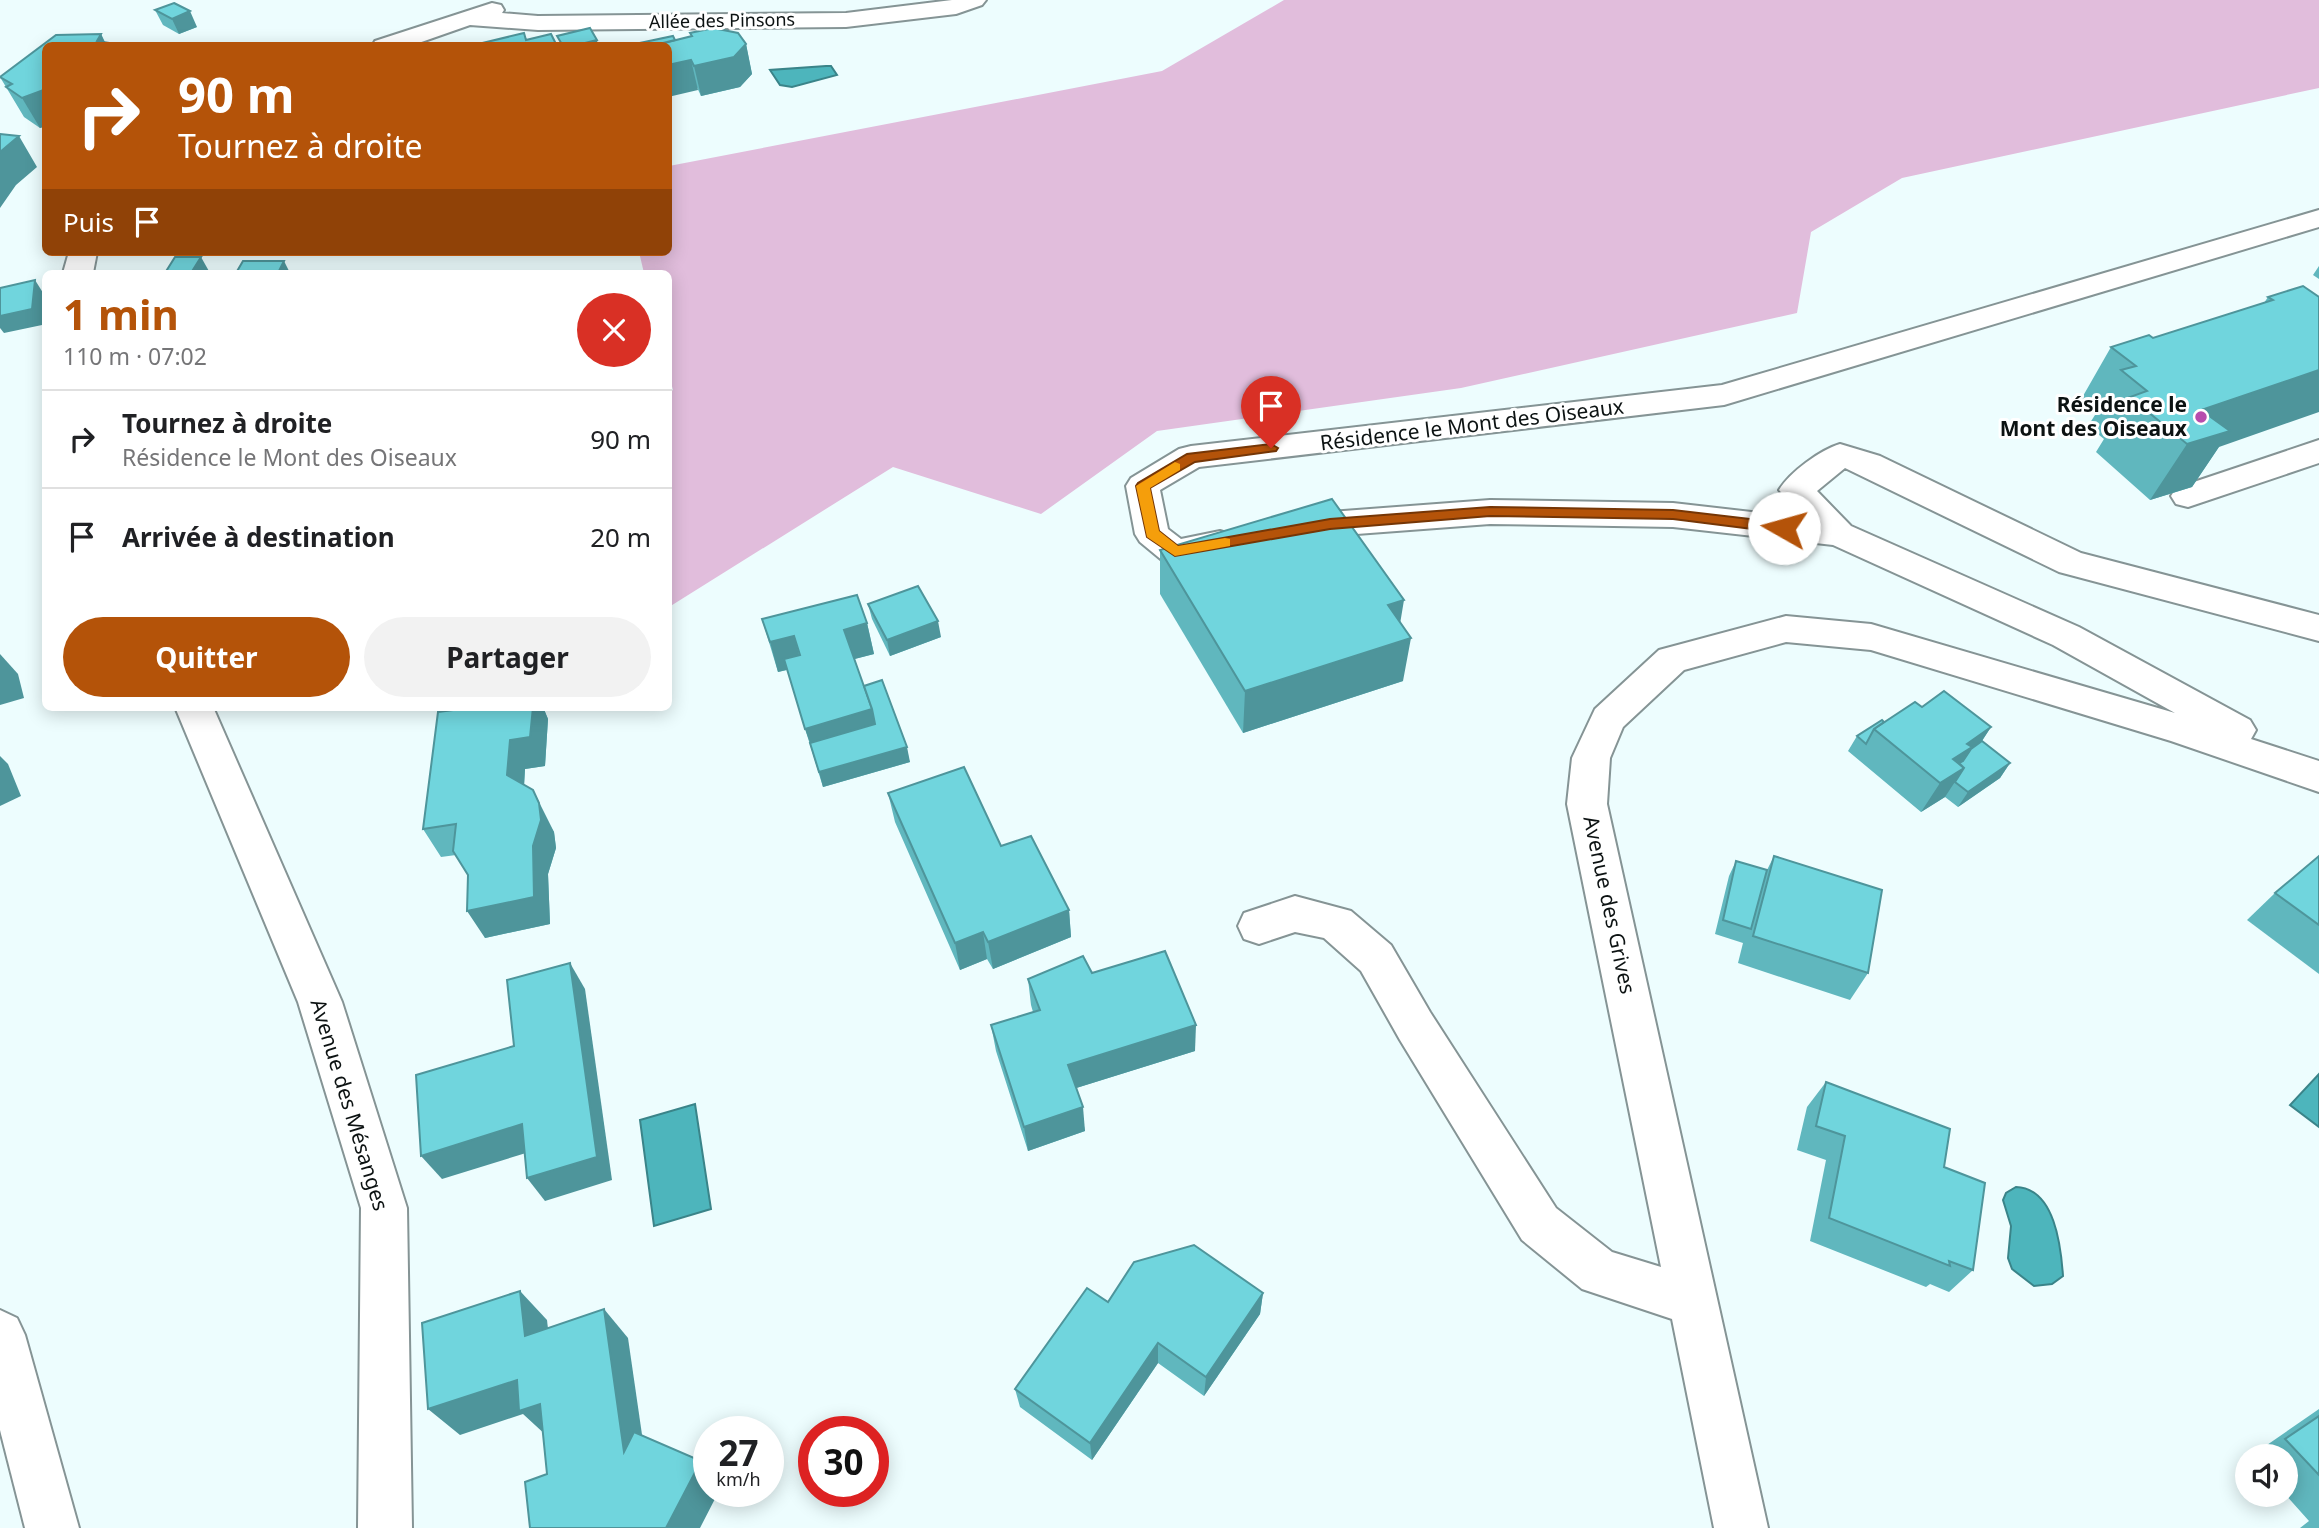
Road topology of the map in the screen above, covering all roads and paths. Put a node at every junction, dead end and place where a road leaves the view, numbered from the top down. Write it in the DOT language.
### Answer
graph roads {
  1 [pos="522,0"];
  2 [pos="974,0"];
  3 [pos="469,18"];
  4 [pos="396,42"];
  5 [pos="2319,218"];
  6 [pos="2319,451"];
  7 [pos="2188,496"];
  8 [pos="1839,534"];
  9 [pos="2319,628"];
  10 [pos="196,711"];
  11 [pos="2319,776"];
  12 [pos="1259,926"];
  13 [pos="1693,1301"];
  14 [pos="0,1335"];
  15 [pos="52,1528"];
  16 [pos="386,1528"];
  17 [pos="1741,1528"];
  1 -- 3 [label="street"];
  2 -- 3 [label="street, Allée des Pinsons"];
  3 -- 4 [label="street"];
  5 -- 8 [label="street, Résidence le Mont des Oiseaux"];
  6 -- 7 [label="street"];
  8 -- 9 [label="street, Résidence le Mont des Oiseaux"];
  8 -- 11 [label="street, Résidence le Mont des Oiseaux"];
  10 -- 16 [label="street, Avenue des Mésanges"];
  11 -- 13 [label="street, Avenue des Grives"];
  12 -- 13 [label="street"];
  13 -- 17 [label="street, Avenue des Grives"];
  14 -- 15 [label="street"];
}
